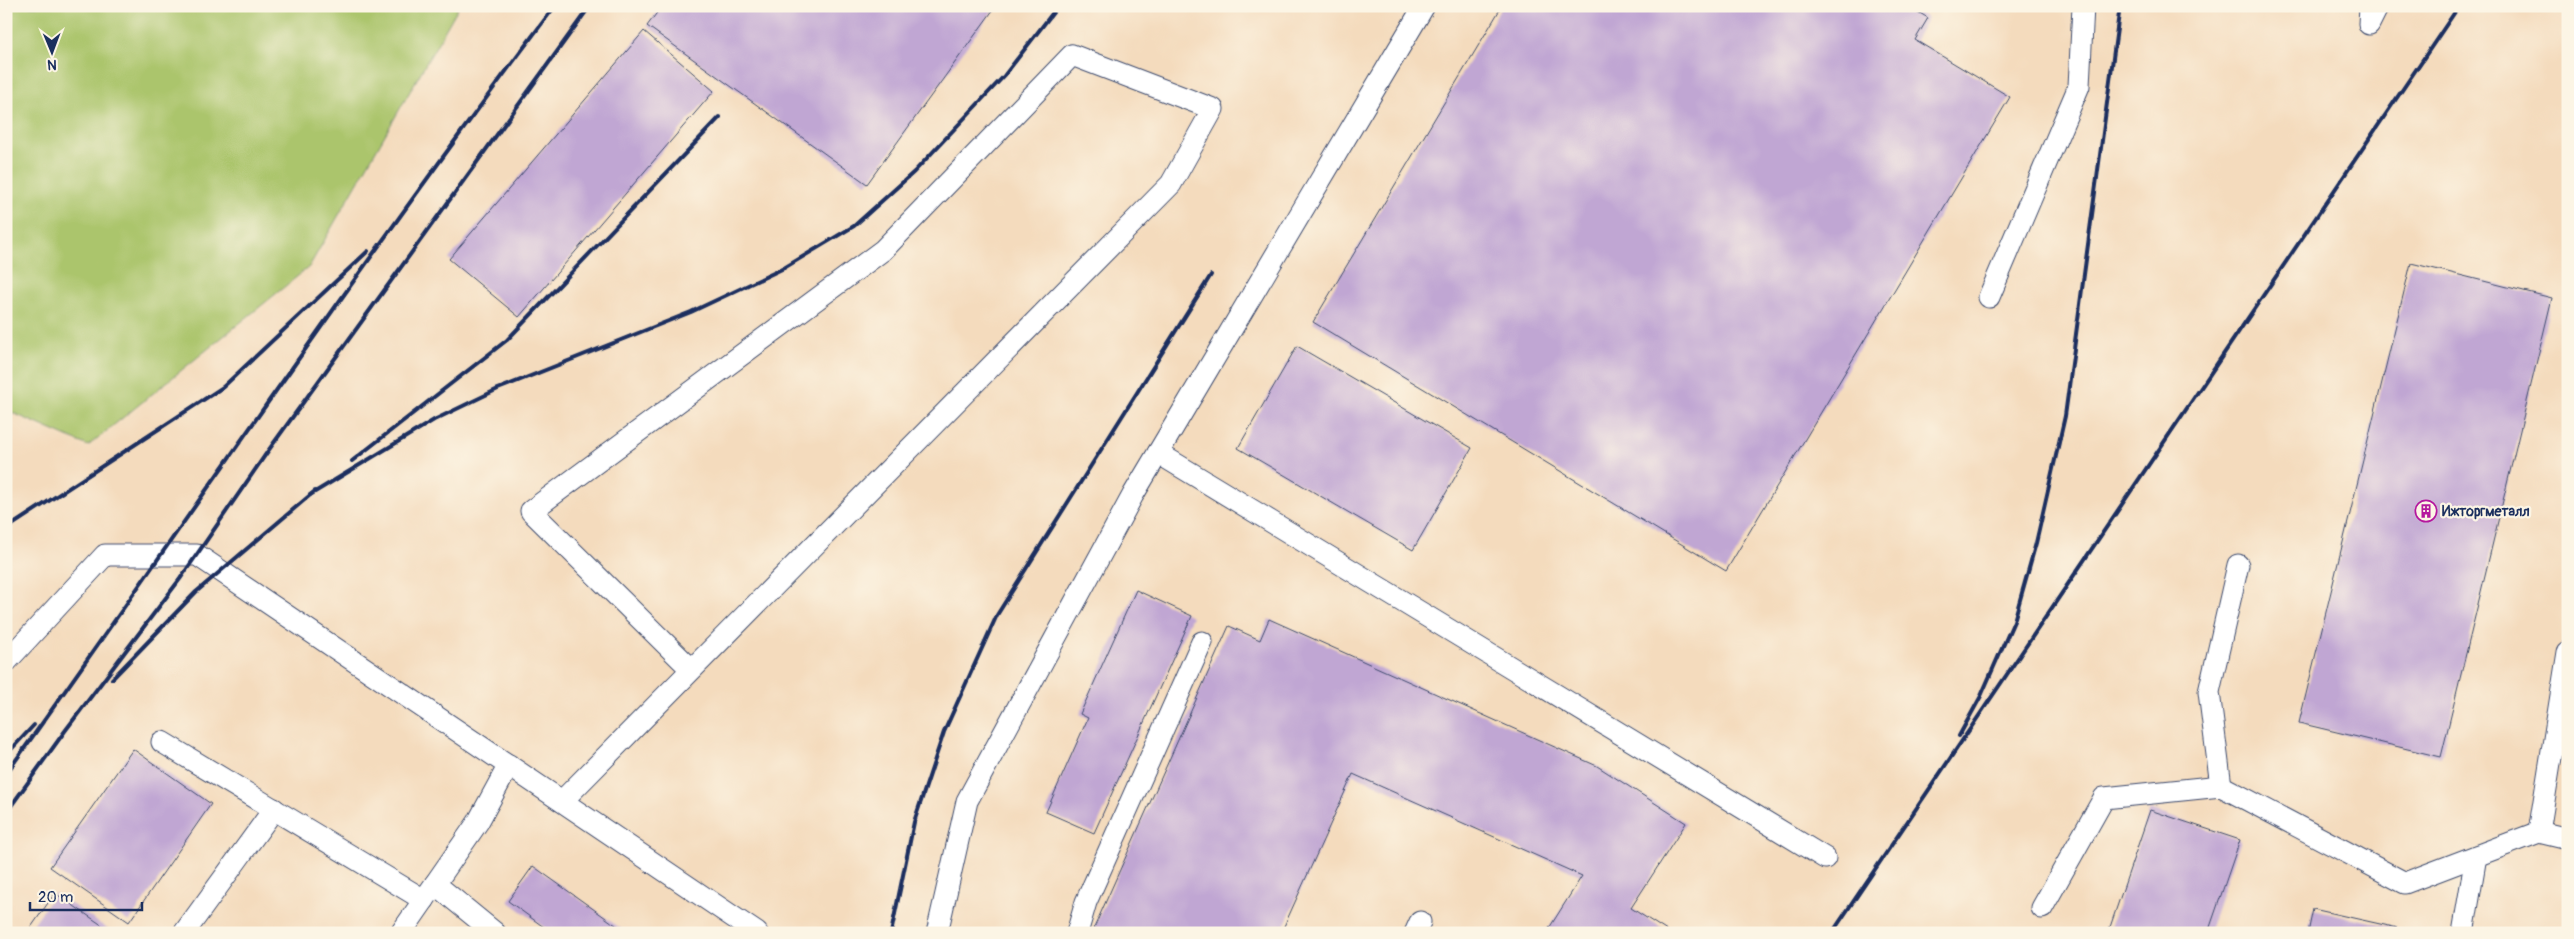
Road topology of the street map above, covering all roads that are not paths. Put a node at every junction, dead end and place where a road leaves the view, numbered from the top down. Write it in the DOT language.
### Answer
graph roads {
  1 [pos="1424,6"];
  2 [pos="2083,6"];
  3 [pos="2370,6"];
  4 [pos="2378,6"];
  5 [pos="1989,298"];
  6 [pos="1158,454"];
  7 [pos="2238,565"];
  8 [pos="1202,642"];
  9 [pos="2568,652"];
  10 [pos="6,662"];
  11 [pos="691,669"];
  12 [pos="162,742"];
  13 [pos="510,765"];
  14 [pos="2221,786"];
  15 [pos="562,801"];
  16 [pos="274,810"];
  17 [pos="2539,832"];
  18 [pos="2568,839"];
  19 [pos="2476,856"];
  20 [pos="1825,858"];
  21 [pos="430,892"];
  22 [pos="2042,908"];
  23 [pos="184,933"];
  24 [pos="401,933"];
  25 [pos="495,933"];
  26 [pos="757,933"];
  27 [pos="937,933"];
  28 [pos="1078,933"];
  29 [pos="2463,933"];
  1 -- 6 [label="lane"];
  2 -- 5 [label="lane"];
  3 -- 4 [label="lane"];
  6 -- 20 [label="lane"];
  6 -- 27 [label="lane"];
  7 -- 14 [label="lane"];
  8 -- 28 [label="lane"];
  9 -- 17 [label="lane"];
  10 -- 13 [label="lane"];
  11 -- 11 [label="lane"];
  11 -- 15 [label="lane"];
  12 -- 16 [label="lane"];
  13 -- 15 [label="lane"];
  13 -- 21 [label="lane"];
  14 -- 19 [label="lane"];
  14 -- 22 [label="lane"];
  15 -- 26 [label="lane"];
  16 -- 21 [label="lane"];
  16 -- 23 [label="lane"];
  17 -- 18 [label="lane"];
  17 -- 19 [label="lane"];
  19 -- 29 [label="lane"];
  21 -- 24 [label="lane"];
  21 -- 25 [label="lane"];
}
